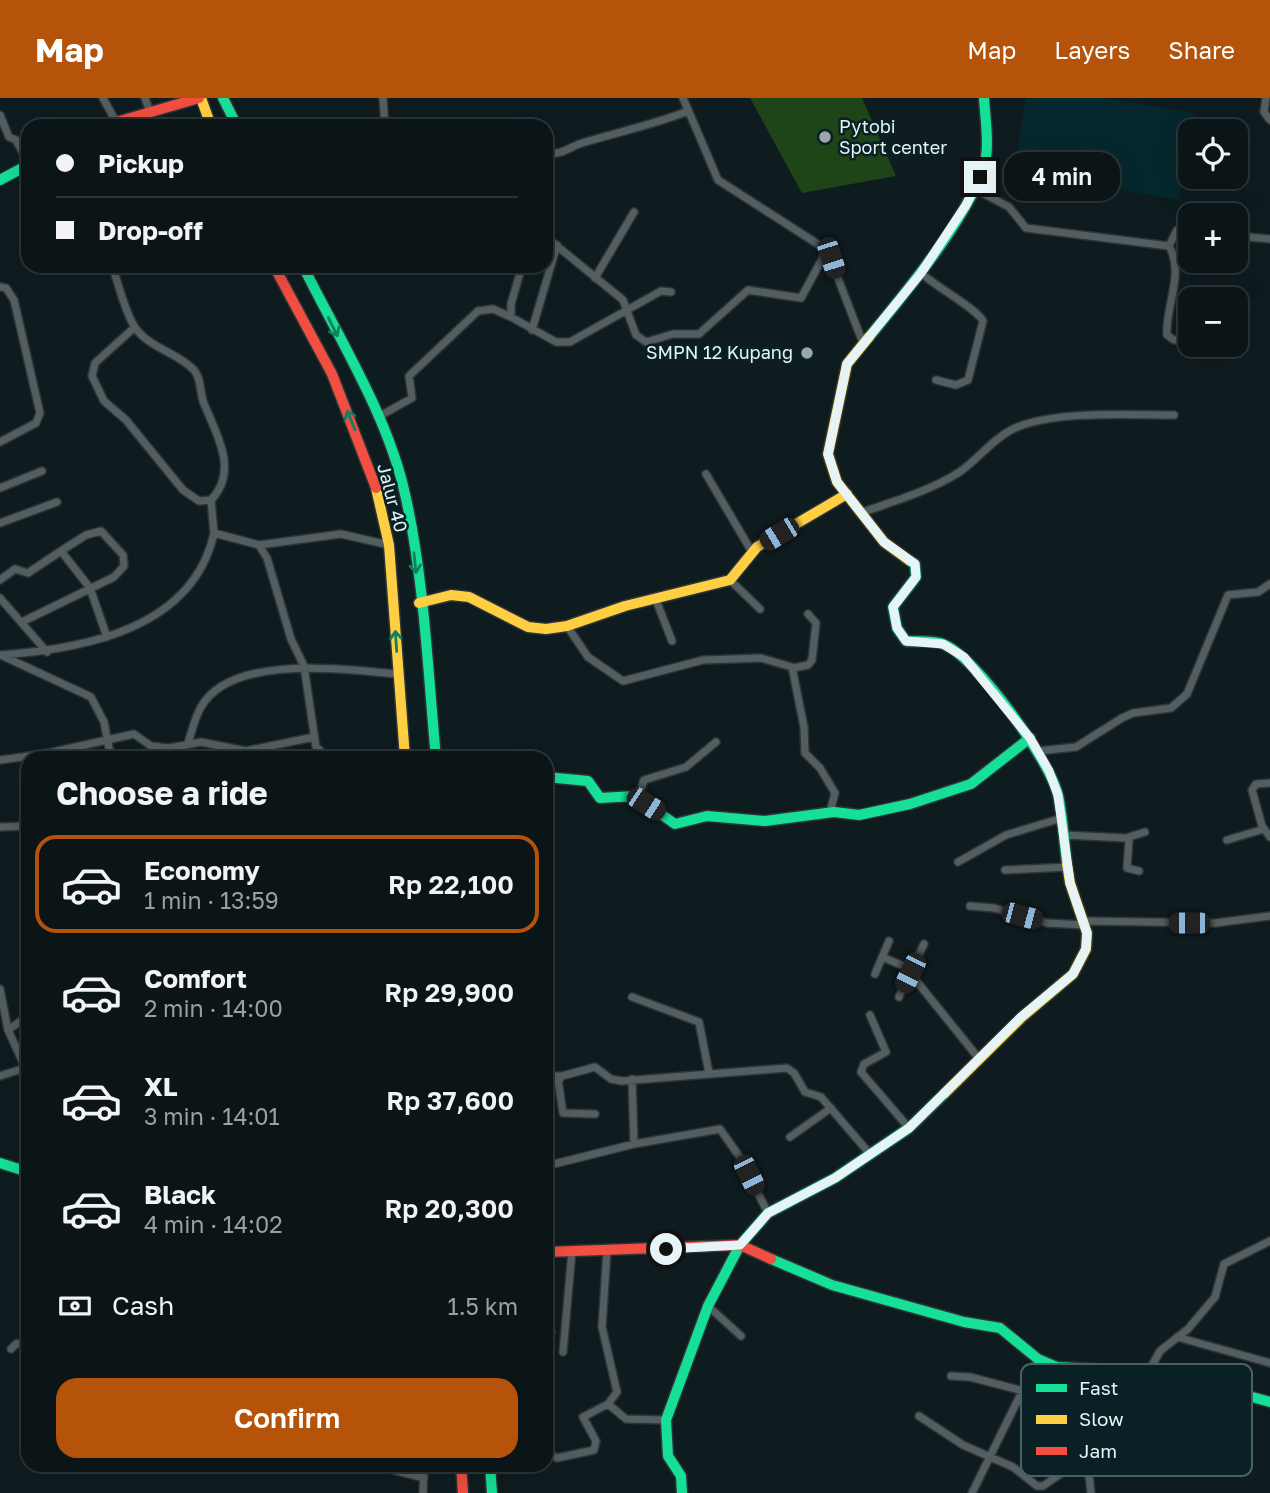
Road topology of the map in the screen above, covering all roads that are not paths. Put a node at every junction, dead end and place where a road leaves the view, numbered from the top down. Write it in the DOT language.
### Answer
graph roads {
  1 [pos="103,98"];
  2 [pos="145,98"];
  3 [pos="200,98"];
  4 [pos="223,98"];
  5 [pos="383,98"];
  6 [pos="682,98"];
  7 [pos="984,98"];
  8 [pos="1266,98"];
  9 [pos="688,111"];
  10 [pos="150,112"];
  11 [pos="0,115"];
  12 [pos="114,119"];
  13 [pos="119,119"];
  14 [pos="208,119"];
  15 [pos="234,119"];
  16 [pos="384,119"];
  17 [pos="1270,120"];
  18 [pos="21,150"];
  19 [pos="553,154"];
  20 [pos="21,168"];
  21 [pos="0,180"];
  22 [pos="975,189"];
  23 [pos="634,212"];
  24 [pos="1178,230"];
  25 [pos="1248,237"];
  26 [pos="1270,239"];
  27 [pos="553,243"];
  28 [pos="557,246"];
  29 [pos="1170,246"];
  30 [pos="827,250"];
  31 [pos="553,260"];
  32 [pos="115,273"];
  33 [pos="278,273"];
  34 [pos="301,273"];
  35 [pos="306,273"];
  36 [pos="520,273"];
  37 [pos="549,273"];
  38 [pos="921,273"];
  39 [pos="595,278"];
  40 [pos="284,285"];
  41 [pos="0,287"];
  42 [pos="671,292"];
  43 [pos="628,308"];
  44 [pos="511,317"];
  45 [pos="135,327"];
  46 [pos="533,330"];
  47 [pos="1178,340"];
  48 [pos="863,343"];
  49 [pos="936,380"];
  50 [pos="1174,415"];
  51 [pos="378,417"];
  52 [pos="0,442"];
  53 [pos="42,471"];
  54 [pos="706,474"];
  55 [pos="1,486"];
  56 [pos="847,494"];
  57 [pos="211,500"];
  58 [pos="57,502"];
  59 [pos="863,512"];
  60 [pos="0,523"];
  61 [pos="214,533"];
  62 [pos="259,545"];
  63 [pos="389,545"];
  64 [pos="61,551"];
  65 [pos="752,552"];
  66 [pos="0,580"];
  67 [pos="730,580"];
  68 [pos="1270,584"];
  69 [pos="90,588"];
  70 [pos="0,598"];
  71 [pos="656,600"];
  72 [pos="419,603"];
  73 [pos="760,609"];
  74 [pos="808,614"];
  75 [pos="24,621"];
  76 [pos="567,626"];
  77 [pos="107,637"];
  78 [pos="672,641"];
  79 [pos="47,652"];
  80 [pos="0,655"];
  81 [pos="304,666"];
  82 [pos="793,668"];
  83 [pos="398,674"];
  84 [pos="314,737"];
  85 [pos="1030,738"];
  86 [pos="108,741"];
  87 [pos="716,742"];
  88 [pos="188,743"];
  89 [pos="51,751"];
  90 [pos="110,751"];
  91 [pos="321,751"];
  92 [pos="404,751"];
  93 [pos="435,751"];
  94 [pos="1038,751"];
  95 [pos="21,756"];
  96 [pos="0,760"];
  97 [pos="553,778"];
  98 [pos="1270,783"];
  99 [pos="638,797"];
  100 [pos="830,812"];
  101 [pos="1062,818"];
  102 [pos="21,826"];
  103 [pos="0,827"];
  104 [pos="1264,829"];
  105 [pos="1145,832"];
  106 [pos="1064,835"];
  107 [pos="1270,837"];
  108 [pos="1126,838"];
  109 [pos="1227,840"];
  110 [pos="958,862"];
  111 [pos="1068,867"];
  112 [pos="1005,870"];
  113 [pos="1139,871"];
  114 [pos="971,906"];
  115 [pos="1270,916"];
  116 [pos="1084,923"];
  117 [pos="889,941"];
  118 [pos="924,944"];
  119 [pos="882,957"];
  120 [pos="910,973"];
  121 [pos="875,974"];
  122 [pos="0,989"];
  123 [pos="632,997"];
  124 [pos="899,997"];
  125 [pos="870,1015"];
  126 [pos="21,1021"];
  127 [pos="8,1030"];
  128 [pos="21,1055"];
  129 [pos="980,1060"];
  130 [pos="21,1069"];
  131 [pos="577,1072"];
  132 [pos="709,1073"];
  133 [pos="553,1075"];
  134 [pos="0,1076"];
  135 [pos="632,1079"];
  136 [pos="558,1080"];
  137 [pos="553,1083"];
  138 [pos="831,1108"];
  139 [pos="595,1114"];
  140 [pos="909,1128"];
  141 [pos="790,1138"];
  142 [pos="634,1144"];
  143 [pos="870,1154"];
  144 [pos="0,1163"];
  145 [pos="553,1164"];
  146 [pos="21,1170"];
  147 [pos="768,1213"];
  148 [pos="1270,1241"];
  149 [pos="740,1245"];
  150 [pos="572,1251"];
  151 [pos="607,1251"];
  152 [pos="553,1252"];
  153 [pos="708,1307"];
  154 [pos="741,1336"];
  155 [pos="1177,1336"];
  156 [pos="21,1343"];
  157 [pos="11,1349"];
  158 [pos="563,1352"];
  159 [pos="1038,1359"];
  160 [pos="1270,1363"];
  161 [pos="1036,1364"];
  162 [pos="1051,1364"];
  163 [pos="1153,1364"];
  164 [pos="951,1376"];
  165 [pos="1021,1390"];
  166 [pos="1021,1395"];
  167 [pos="1252,1397"];
  168 [pos="1270,1402"];
  169 [pos="608,1404"];
  170 [pos="919,1416"];
  171 [pos="666,1420"];
  172 [pos="553,1456"];
  173 [pos="989,1456"];
  174 [pos="401,1472"];
  175 [pos="424,1472"];
  176 [pos="462,1472"];
  177 [pos="490,1472"];
  178 [pos="1021,1473"];
  179 [pos="1025,1476"];
  180 [pos="1056,1476"];
  181 [pos="424,1478"];
  182 [pos="424,1493"];
  183 [pos="463,1493"];
  184 [pos="492,1493"];
  185 [pos="682,1493"];
  186 [pos="972,1493"];
  1 -- 12 [label="street"];
  2 -- 10 [label="street"];
  3 -- 10 [label="main road"];
  3 -- 14 [label="main road"];
  4 -- 15 [label="main road"];
  5 -- 16 [label="street"];
  6 -- 9 [label="street"];
  7 -- 22 [label="main road"];
  8 -- 17 [label="street"];
  9 -- 19 [label="street"];
  9 -- 30 [label="street"];
  10 -- 13 [label="main road"];
  11 -- 18 [label="street"];
  20 -- 21 [label="main road"];
  22 -- 29 [label="street"];
  22 -- 38 [label="main road"];
  23 -- 39 [label="street"];
  24 -- 29 [label="street"];
  25 -- 26 [label="street"];
  27 -- 28 [label="street"];
  28 -- 31 [label="street"];
  28 -- 39 [label="street"];
  29 -- 47 [label="street"];
  30 -- 43 [label="street"];
  30 -- 48 [label="street"];
  32 -- 45 [label="street"];
  33 -- 40 [label="main road, Jalur 40"];
  34 -- 40 [label="main road"];
  35 -- 51 [label="main road, Jalur 40, one-way"];
  36 -- 44 [label="street"];
  37 -- 46 [label="street"];
  38 -- 48 [label="main road"];
  38 -- 49 [label="street"];
  39 -- 43 [label="street"];
  63 -- 40 [label="main road, Jalur 40, one-way"];
  41 -- 52 [label="street"];
  42 -- 43 [label="street"];
  43 -- 46 [label="street"];
  44 -- 46 [label="street"];
  44 -- 51 [label="street"];
  45 -- 57 [label="street"];
  45 -- 57 [label="street"];
  48 -- 56 [label="main road"];
  50 -- 59 [label="street"];
  51 -- 72 [label="main road, Jalur 40, one-way"];
  53 -- 55 [label="street"];
  54 -- 65 [label="street"];
  56 -- 59 [label="main road"];
  56 -- 65 [label="main road"];
  57 -- 61 [label="street"];
  58 -- 60 [label="street"];
  59 -- 85 [label="main road"];
  61 -- 62 [label="street"];
  61 -- 77 [label="street"];
  62 -- 63 [label="street"];
  62 -- 81 [label="street"];
  83 -- 63 [label="main road, Jalur 40, one-way"];
  64 -- 66 [label="street"];
  64 -- 69 [label="street"];
  64 -- 69 [label="street"];
  65 -- 67 [label="main road"];
  67 -- 71 [label="main road"];
  67 -- 73 [label="street"];
  68 -- 94 [label="street"];
  69 -- 75 [label="street"];
  69 -- 77 [label="street"];
  70 -- 75 [label="street"];
  71 -- 76 [label="main road"];
  71 -- 78 [label="street"];
  72 -- 76 [label="main road"];
  72 -- 93 [label="main road, Jalur 40"];
  74 -- 82 [label="street"];
  75 -- 79 [label="street"];
  76 -- 82 [label="street"];
  77 -- 79 [label="street"];
  79 -- 80 [label="street"];
  80 -- 86 [label="street"];
  81 -- 83 [label="street"];
  81 -- 84 [label="street"];
  81 -- 88 [label="street"];
  82 -- 100 [label="street"];
  83 -- 92 [label="main road, Jalur 40"];
  84 -- 88 [label="street"];
  84 -- 91 [label="street"];
  85 -- 94 [label="main road"];
  85 -- 100 [label="main road"];
  86 -- 88 [label="street"];
  86 -- 89 [label="street"];
  86 -- 90 [label="street"];
  87 -- 99 [label="street"];
  94 -- 101 [label="main road"];
  95 -- 96 [label="street"];
  97 -- 99 [label="main road"];
  98 -- 104 [label="street"];
  99 -- 100 [label="main road"];
  101 -- 106 [label="main road"];
  101 -- 110 [label="street"];
  102 -- 103 [label="street"];
  104 -- 107 [label="street"];
  104 -- 109 [label="street"];
  105 -- 108 [label="street"];
  106 -- 108 [label="street"];
  106 -- 111 [label="main road"];
  108 -- 113 [label="street"];
  111 -- 112 [label="street"];
  111 -- 116 [label="main road"];
  114 -- 116 [label="street"];
  115 -- 116 [label="street"];
  116 -- 129 [label="main road"];
  117 -- 119 [label="street"];
  118 -- 120 [label="street"];
  119 -- 120 [label="street"];
  119 -- 121 [label="street"];
  120 -- 124 [label="street"];
  120 -- 129 [label="street"];
  122 -- 127 [label="street"];
  123 -- 132 [label="street"];
  125 -- 140 [label="street"];
  126 -- 127 [label="street"];
  127 -- 128 [label="street"];
  129 -- 140 [label="main road"];
  130 -- 134 [label="street"];
  131 -- 133 [label="street"];
  131 -- 135 [label="street"];
  131 -- 136 [label="street"];
  132 -- 135 [label="street"];
  132 -- 138 [label="street"];
  135 -- 142 [label="street"];
  136 -- 137 [label="street"];
  136 -- 139 [label="street"];
  138 -- 141 [label="street"];
  138 -- 143 [label="street"];
  140 -- 143 [label="main road"];
  142 -- 145 [label="street"];
  142 -- 147 [label="street"];
  143 -- 147 [label="main road"];
  144 -- 146 [label="main road"];
  147 -- 149 [label="main road"];
  148 -- 155 [label="street"];
  149 -- 151 [label="main road"];
  149 -- 153 [label="main road"];
  149 -- 159 [label="main road"];
  150 -- 151 [label="main road"];
  150 -- 152 [label="main road"];
  150 -- 158 [label="street"];
  151 -- 169 [label="street"];
  153 -- 154 [label="street"];
  153 -- 171 [label="main road"];
  155 -- 160 [label="street"];
  155 -- 163 [label="street"];
  156 -- 157 [label="street"];
  159 -- 161 [label="street"];
  159 -- 162 [label="main road"];
  164 -- 165 [label="street"];
  166 -- 173 [label="street"];
  167 -- 168 [label="main road"];
  169 -- 171 [label="street"];
  169 -- 172 [label="street"];
  170 -- 173 [label="street"];
  171 -- 185 [label="main road"];
  173 -- 178 [label="street"];
  173 -- 186 [label="street"];
  174 -- 181 [label="street"];
  175 -- 181 [label="street"];
  176 -- 183 [label="main road"];
  177 -- 184 [label="main road"];
  179 -- 180 [label="street"];
  181 -- 182 [label="street"];
}
